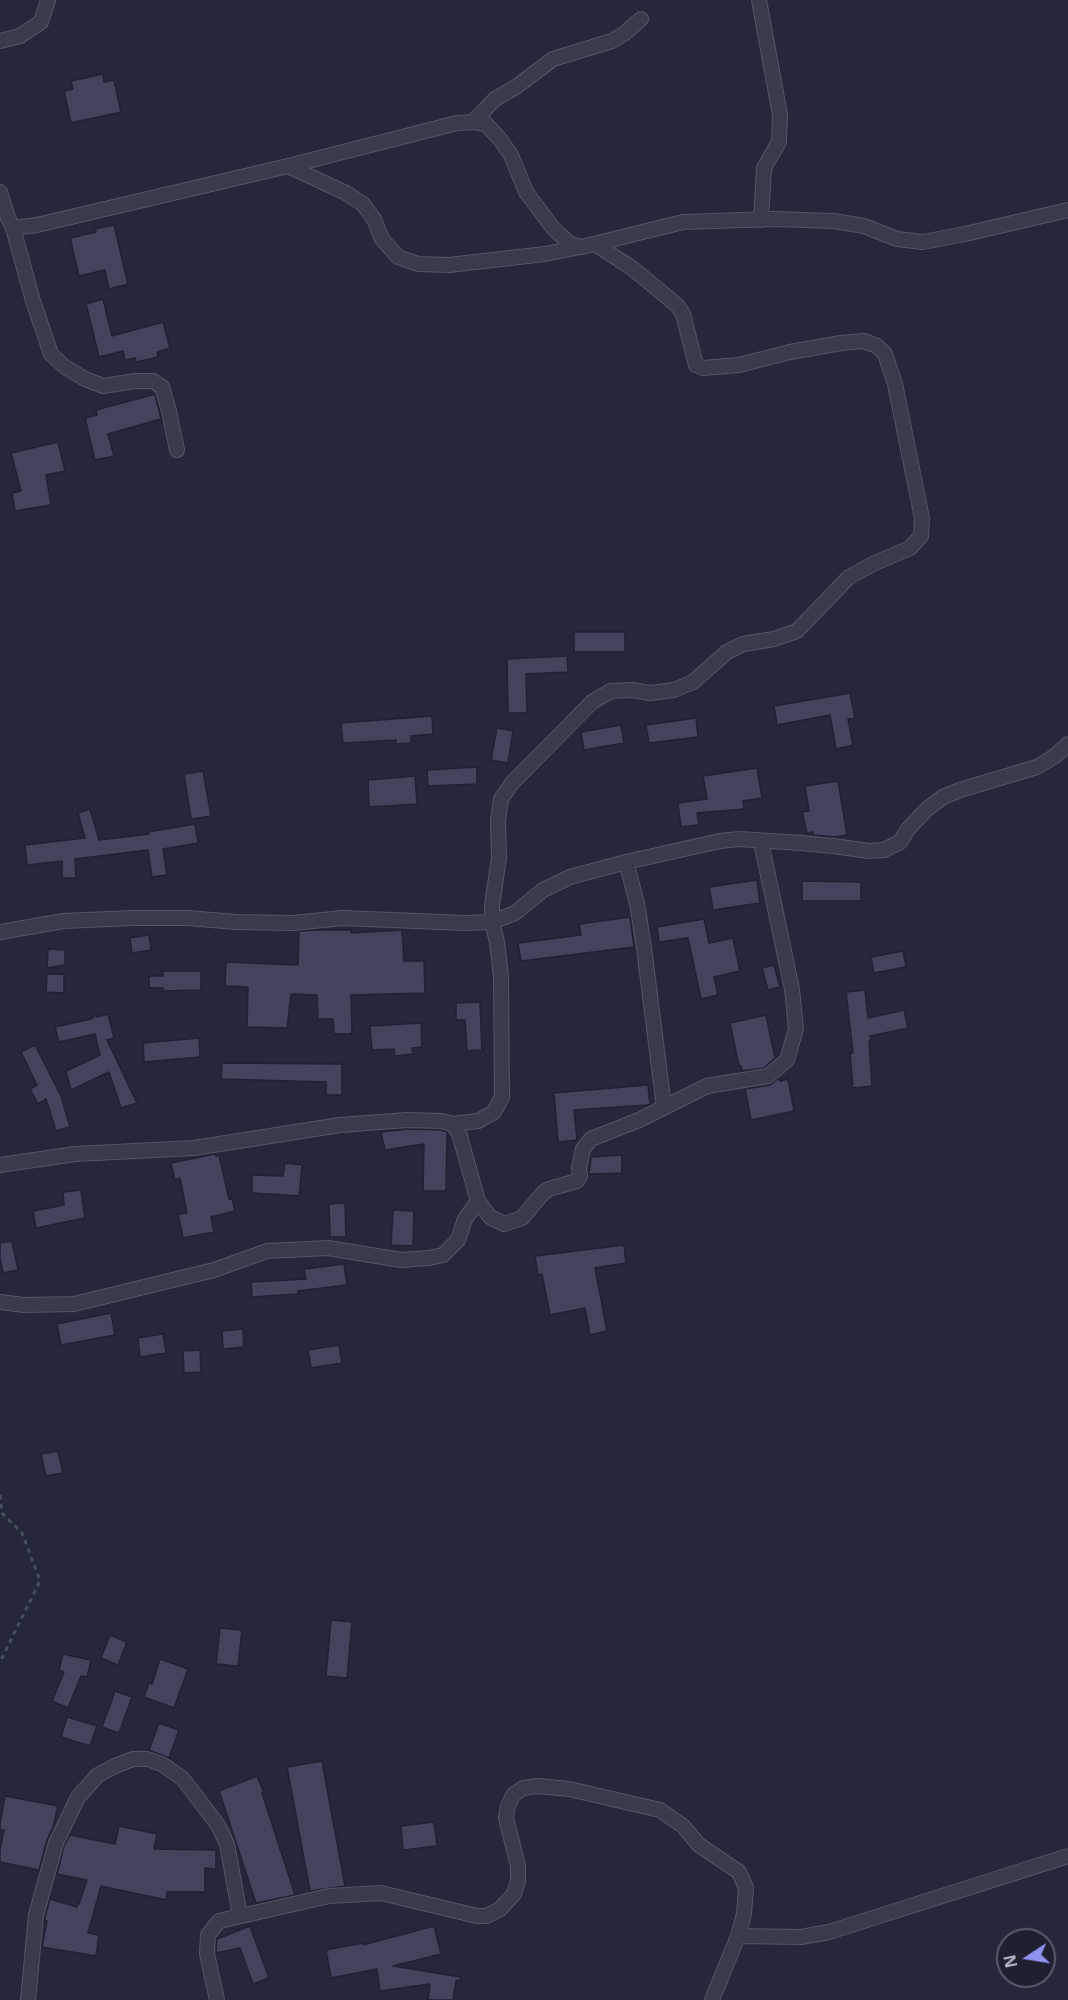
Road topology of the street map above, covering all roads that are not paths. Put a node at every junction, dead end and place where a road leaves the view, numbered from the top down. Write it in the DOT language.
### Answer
graph roads {
  1 [pos="48,0"];
  2 [pos="759,0"];
  3 [pos="640,19"];
  4 [pos="0,41"];
  5 [pos="473,122"];
  6 [pos="288,166"];
  7 [pos="0,192"];
  8 [pos="1068,210"];
  9 [pos="761,220"];
  10 [pos="13,228"];
  11 [pos="589,245"];
  12 [pos="177,450"];
  13 [pos="1068,744"];
  14 [pos="761,842"];
  15 [pos="626,862"];
  16 [pos="492,922"];
  17 [pos="0,932"];
  18 [pos="664,1107"];
  19 [pos="452,1124"];
  20 [pos="0,1165"];
  21 [pos="478,1201"];
  22 [pos="0,1302"];
  23 [pos="1068,1856"];
  24 [pos="240,1916"];
  25 [pos="738,1936"];
  26 [pos="28,2000"];
  27 [pos="217,2000"];
  28 [pos="712,2000"];
  1 -- 4 [label="street"];
  2 -- 9 [label="street"];
  3 -- 5 [label="street"];
  5 -- 6 [label="street"];
  5 -- 11 [label="street"];
  6 -- 10 [label="street"];
  6 -- 11 [label="street"];
  7 -- 10 [label="street"];
  8 -- 9 [label="street"];
  9 -- 11 [label="street"];
  10 -- 12 [label="street"];
  11 -- 16 [label="street"];
  13 -- 14 [label="street"];
  14 -- 15 [label="street"];
  14 -- 18 [label="street"];
  15 -- 16 [label="street"];
  15 -- 18 [label="street"];
  16 -- 17 [label="street"];
  16 -- 19 [label="street"];
  18 -- 21 [label="street"];
  19 -- 20 [label="street"];
  19 -- 21 [label="street"];
  21 -- 22 [label="street"];
  23 -- 25 [label="street"];
  24 -- 25 [label="street"];
  24 -- 26 [label="street"];
  24 -- 27 [label="street"];
  25 -- 28 [label="street"];
}
